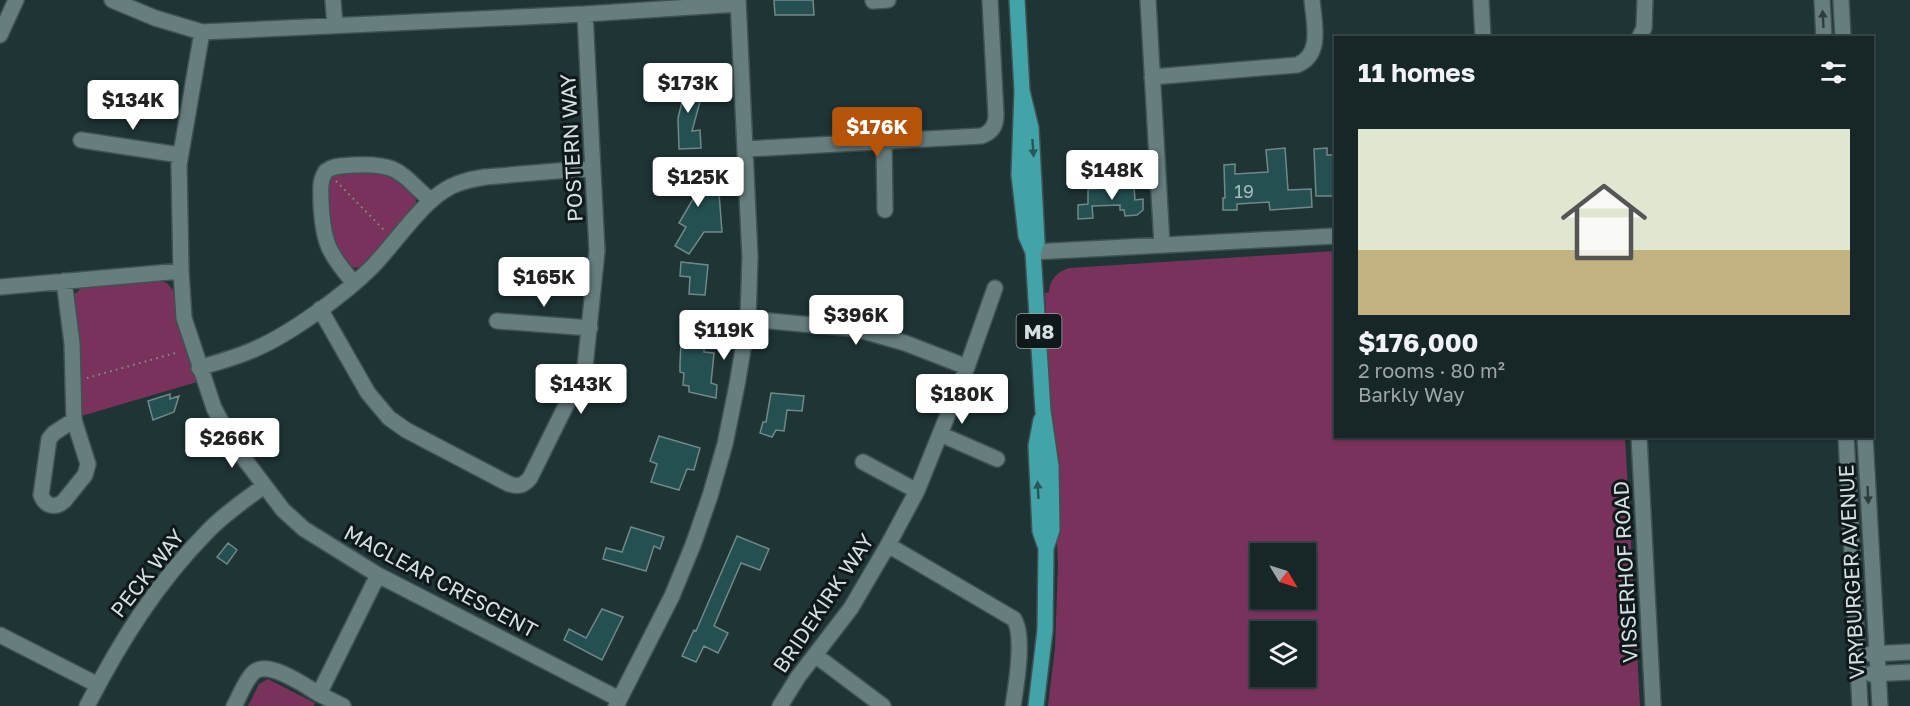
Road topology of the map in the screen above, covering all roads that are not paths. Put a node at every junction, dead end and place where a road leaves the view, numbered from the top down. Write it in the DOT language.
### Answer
graph roads {
  1 [pos="15,0"];
  2 [pos="112,0"];
  3 [pos="333,0"];
  4 [pos="888,0"];
  5 [pos="990,0"];
  6 [pos="1017,0"];
  7 [pos="1148,0"];
  8 [pos="1312,0"];
  9 [pos="1481,0"];
  10 [pos="1645,0"];
  11 [pos="1822,0"];
  12 [pos="1841,0"];
  13 [pos="873,1"];
  14 [pos="738,2"];
  15 [pos="585,15"];
  16 [pos="334,26"];
  17 [pos="202,32"];
  18 [pos="0,34"];
  19 [pos="1483,36"];
  20 [pos="1640,36"];
  21 [pos="1824,36"];
  22 [pos="1843,36"];
  23 [pos="1152,77"];
  24 [pos="81,140"];
  25 [pos="884,141"];
  26 [pos="746,148"];
  27 [pos="180,155"];
  28 [pos="593,168"];
  29 [pos="431,201"];
  30 [pos="885,210"];
  31 [pos="1334,236"];
  32 [pos="1162,244"];
  33 [pos="1034,252"];
  34 [pos="181,271"];
  35 [pos="64,281"];
  36 [pos="354,283"];
  37 [pos="0,286"];
  38 [pos="995,288"];
  39 [pos="320,309"];
  40 [pos="748,319"];
  41 [pos="497,321"];
  42 [pos="590,328"];
  43 [pos="967,367"];
  44 [pos="199,368"];
  45 [pos="74,420"];
  46 [pos="940,434"];
  47 [pos="1639,438"];
  48 [pos="1846,438"];
  49 [pos="1864,438"];
  50 [pos="997,459"];
  51 [pos="863,462"];
  52 [pos="264,486"];
  53 [pos="917,491"];
  54 [pos="888,545"];
  55 [pos="378,575"];
  56 [pos="0,635"];
  57 [pos="1910,652"];
  58 [pos="1858,654"];
  59 [pos="1878,654"];
  60 [pos="815,655"];
  61 [pos="1910,672"];
  62 [pos="1879,673"];
  63 [pos="1859,674"];
  64 [pos="98,685"];
  65 [pos="319,694"];
  66 [pos="617,702"];
  67 [pos="87,706"];
  68 [pos="234,706"];
  69 [pos="343,706"];
  70 [pos="780,706"];
  71 [pos="883,706"];
  72 [pos="1013,706"];
  73 [pos="1036,706"];
  74 [pos="1653,706"];
  75 [pos="1860,706"];
  76 [pos="1880,706"];
  1 -- 18 [label="street"];
  2 -- 17 [label="street"];
  3 -- 16 [label="street"];
  4 -- 13 [label="street"];
  5 -- 25 [label="street"];
  6 -- 33 [label="main road, M8"];
  7 -- 23 [label="street"];
  8 -- 23 [label="street"];
  9 -- 19 [label="street"];
  10 -- 20 [label="street"];
  21 -- 11 [label="street, one-way"];
  12 -- 22 [label="street"];
  14 -- 15 [label="street"];
  14 -- 26 [label="street"];
  15 -- 16 [label="street"];
  15 -- 28 [label="street, POSTERN WAY"];
  16 -- 17 [label="street"];
  17 -- 27 [label="street, MACLEAR CRESCENT"];
  23 -- 32 [label="street"];
  24 -- 27 [label="street"];
  25 -- 26 [label="street"];
  25 -- 30 [label="street"];
  26 -- 40 [label="street"];
  27 -- 34 [label="street, MACLEAR CRESCENT"];
  28 -- 29 [label="street"];
  28 -- 42 [label="street, POSTERN WAY"];
  29 -- 36 [label="street"];
  29 -- 36 [label="street"];
  31 -- 32 [label="street"];
  32 -- 33 [label="street"];
  33 -- 73 [label="main road, M8"];
  34 -- 35 [label="street"];
  34 -- 44 [label="street, MACLEAR CRESCENT"];
  35 -- 37 [label="street"];
  35 -- 45 [label="street"];
  36 -- 39 [label="street"];
  38 -- 43 [label="street, BRIDEKIRK WAY"];
  39 -- 42 [label="street, POSTERN WAY"];
  39 -- 44 [label="street"];
  40 -- 43 [label="street"];
  40 -- 66 [label="street"];
  41 -- 42 [label="street"];
  43 -- 46 [label="street, BRIDEKIRK WAY"];
  44 -- 52 [label="street, MACLEAR CRESCENT"];
  45 -- 45 [label="street"];
  46 -- 50 [label="street"];
  46 -- 53 [label="street, BRIDEKIRK WAY"];
  47 -- 74 [label="street, VISSERHOF ROAD"];
  48 -- 58 [label="street, VRYBURGER AVENUE"];
  49 -- 59 [label="street, VRYBURGER AVENUE, one-way"];
  51 -- 53 [label="street"];
  52 -- 55 [label="street, MACLEAR CRESCENT"];
  52 -- 64 [label="street, PECK WAY"];
  53 -- 54 [label="street, BRIDEKIRK WAY"];
  54 -- 60 [label="street, BRIDEKIRK WAY"];
  54 -- 72 [label="street"];
  55 -- 65 [label="street"];
  55 -- 66 [label="street, MACLEAR CRESCENT"];
  56 -- 64 [label="street"];
  57 -- 59 [label="street"];
  58 -- 59 [label="street"];
  58 -- 63 [label="street, VRYBURGER AVENUE"];
  59 -- 62 [label="street, VRYBURGER AVENUE"];
  60 -- 70 [label="street, BRIDEKIRK WAY"];
  60 -- 71 [label="street"];
  61 -- 62 [label="street"];
  62 -- 63 [label="street"];
  62 -- 76 [label="street, VRYBURGER AVENUE"];
  63 -- 75 [label="street, VRYBURGER AVENUE"];
  64 -- 67 [label="street, PECK WAY"];
  65 -- 68 [label="street"];
  65 -- 69 [label="street"];
}
